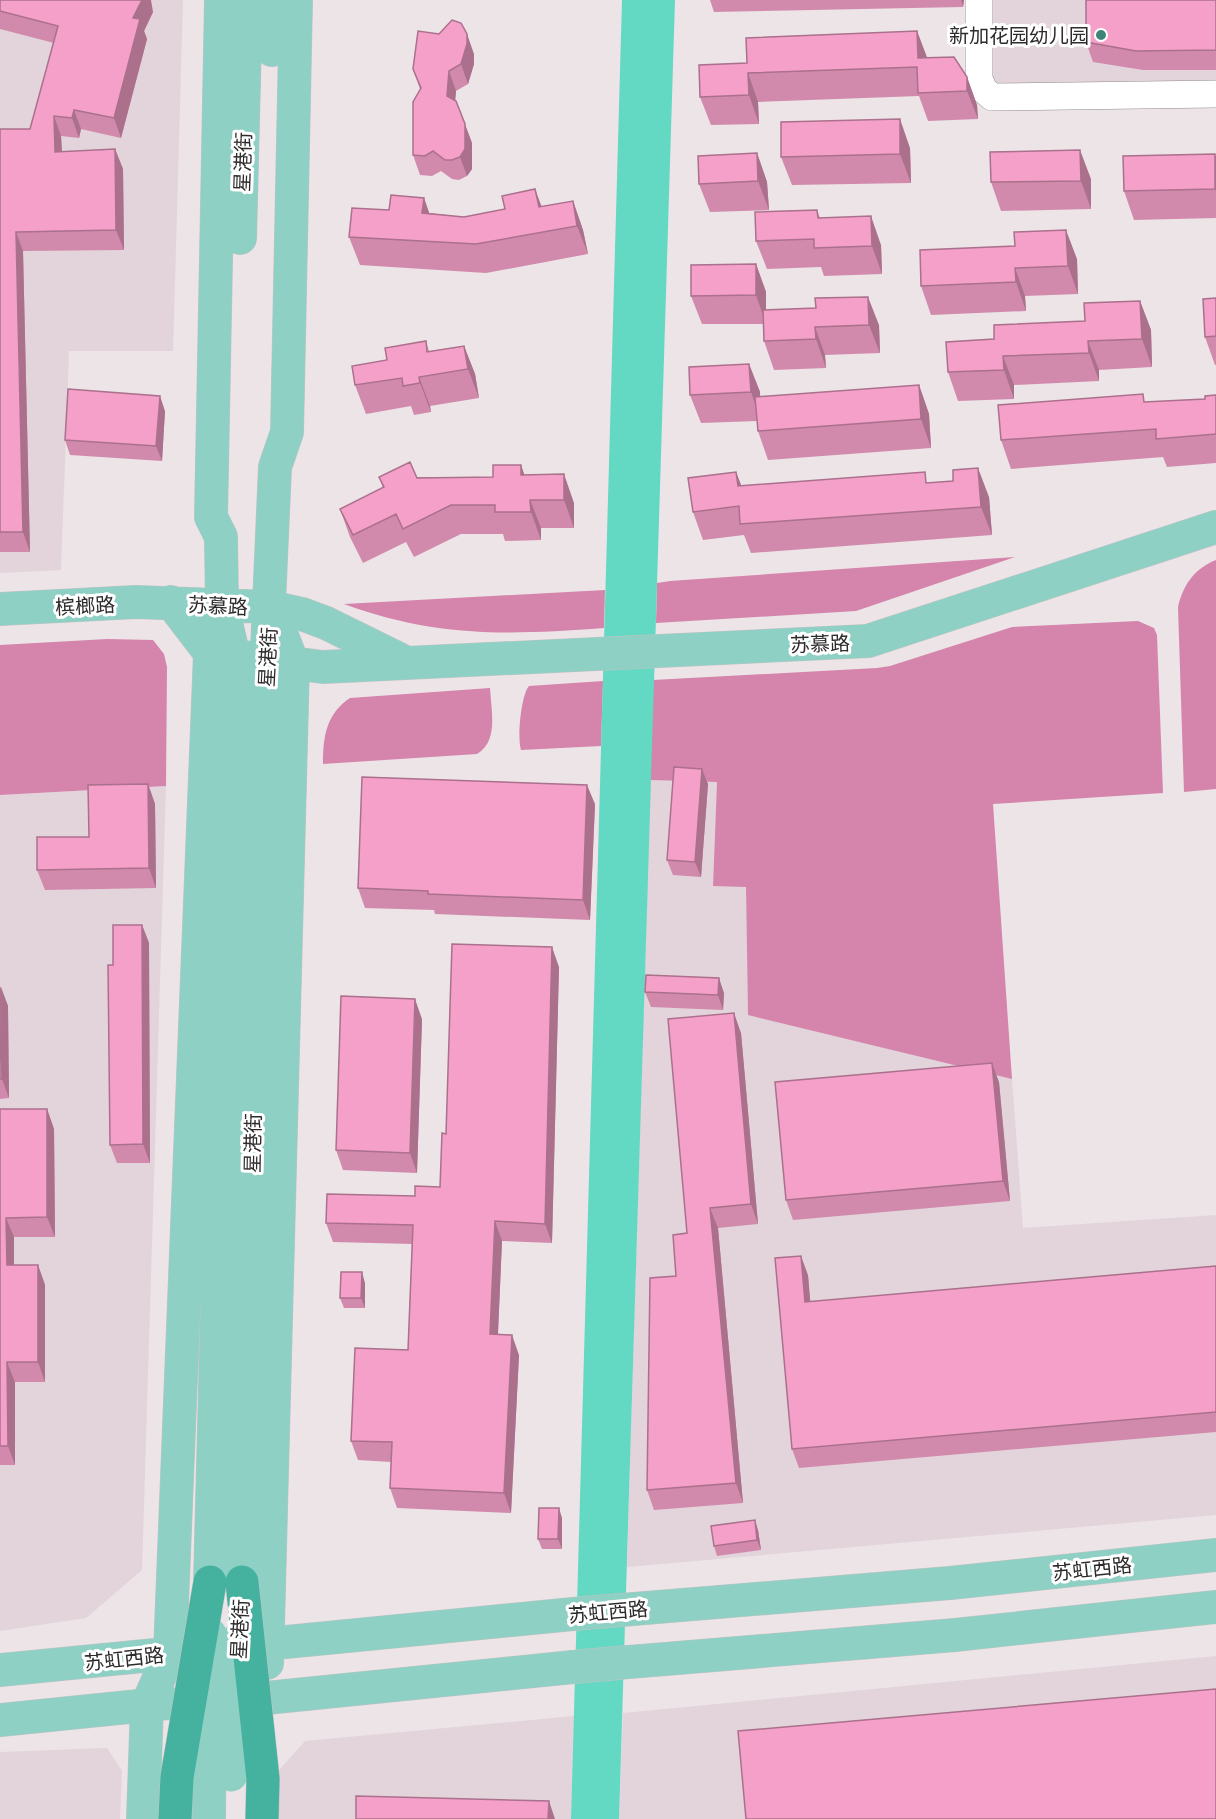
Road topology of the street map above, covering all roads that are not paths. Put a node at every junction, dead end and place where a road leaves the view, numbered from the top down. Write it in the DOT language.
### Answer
graph roads {
  1 [pos="221,0"];
  2 [pos="246,0"];
  3 [pos="272,0"];
  4 [pos="296,0"];
  5 [pos="979,0"];
  6 [pos="1216,94"];
  7 [pos="275,467"];
  8 [pos="1216,527"];
  9 [pos="221,537"];
  10 [pos="171,602"];
  11 [pos="222,605"];
  12 [pos="270,607"];
  13 [pos="0,609"];
  14 [pos="222,655"];
  15 [pos="406,662"];
  16 [pos="280,663"];
  17 [pos="241,963"];
  18 [pos="1216,1555"];
  19 [pos="226,1582"];
  20 [pos="1216,1607"];
  21 [pos="268,1642"];
  22 [pos="171,1653"];
  23 [pos="0,1670"];
  24 [pos="266,1698"];
  25 [pos="147,1705"];
  26 [pos="0,1720"];
  27 [pos="143,1819"];
  28 [pos="175,1819"];
  29 [pos="209,1819"];
  30 [pos="229,1819"];
  31 [pos="262,1819"];
  1 -- 9 [label="main road, 星港街"];
  2 -- 9 [label="main road, 星港街"];
  3 -- 7 [label="main road, 星港街"];
  4 -- 7 [label="main road, 星港街"];
  5 -- 6 [label="street"];
  7 -- 12 [label="main road, 星港街"];
  8 -- 15 [label="main road, 苏慕路"];
  9 -- 11 [label="main road, 星港街"];
  10 -- 11 [label="main road, 苏慕路"];
  10 -- 13 [label="main road, 槟榔路"];
  10 -- 14 [label="main road, 苏慕路"];
  11 -- 12 [label="main road, 苏慕路"];
  11 -- 14 [label="main road, 星港街"];
  12 -- 15 [label="main road, 苏慕路"];
  12 -- 16 [label="main road"];
  14 -- 16 [label="main road, 苏慕路"];
  14 -- 17 [label="main road, 星港街"];
  14 -- 22 [label="main road"];
  15 -- 16 [label="main road, 苏慕路"];
  16 -- 17 [label="main road, 星港街"];
  16 -- 21 [label="main road"];
  17 -- 19 [label="main road, 星港街"];
  18 -- 21 [label="main road, 苏虹西路"];
  19 -- 28 [label="highway, bridge"];
  19 -- 29 [label="main road, 星港街, bridge"];
  19 -- 30 [label="main road, 星港街, bridge"];
  19 -- 31 [label="highway, bridge"];
  20 -- 24 [label="main road, bridge"];
  21 -- 22 [label="main road, 苏虹西路"];
  21 -- 24 [label="main road"];
  22 -- 23 [label="main road, 苏虹西路"];
  22 -- 25 [label="main road"];
  24 -- 25 [label="main road"];
  25 -- 26 [label="main road"];
  25 -- 27 [label="main road"];
}
